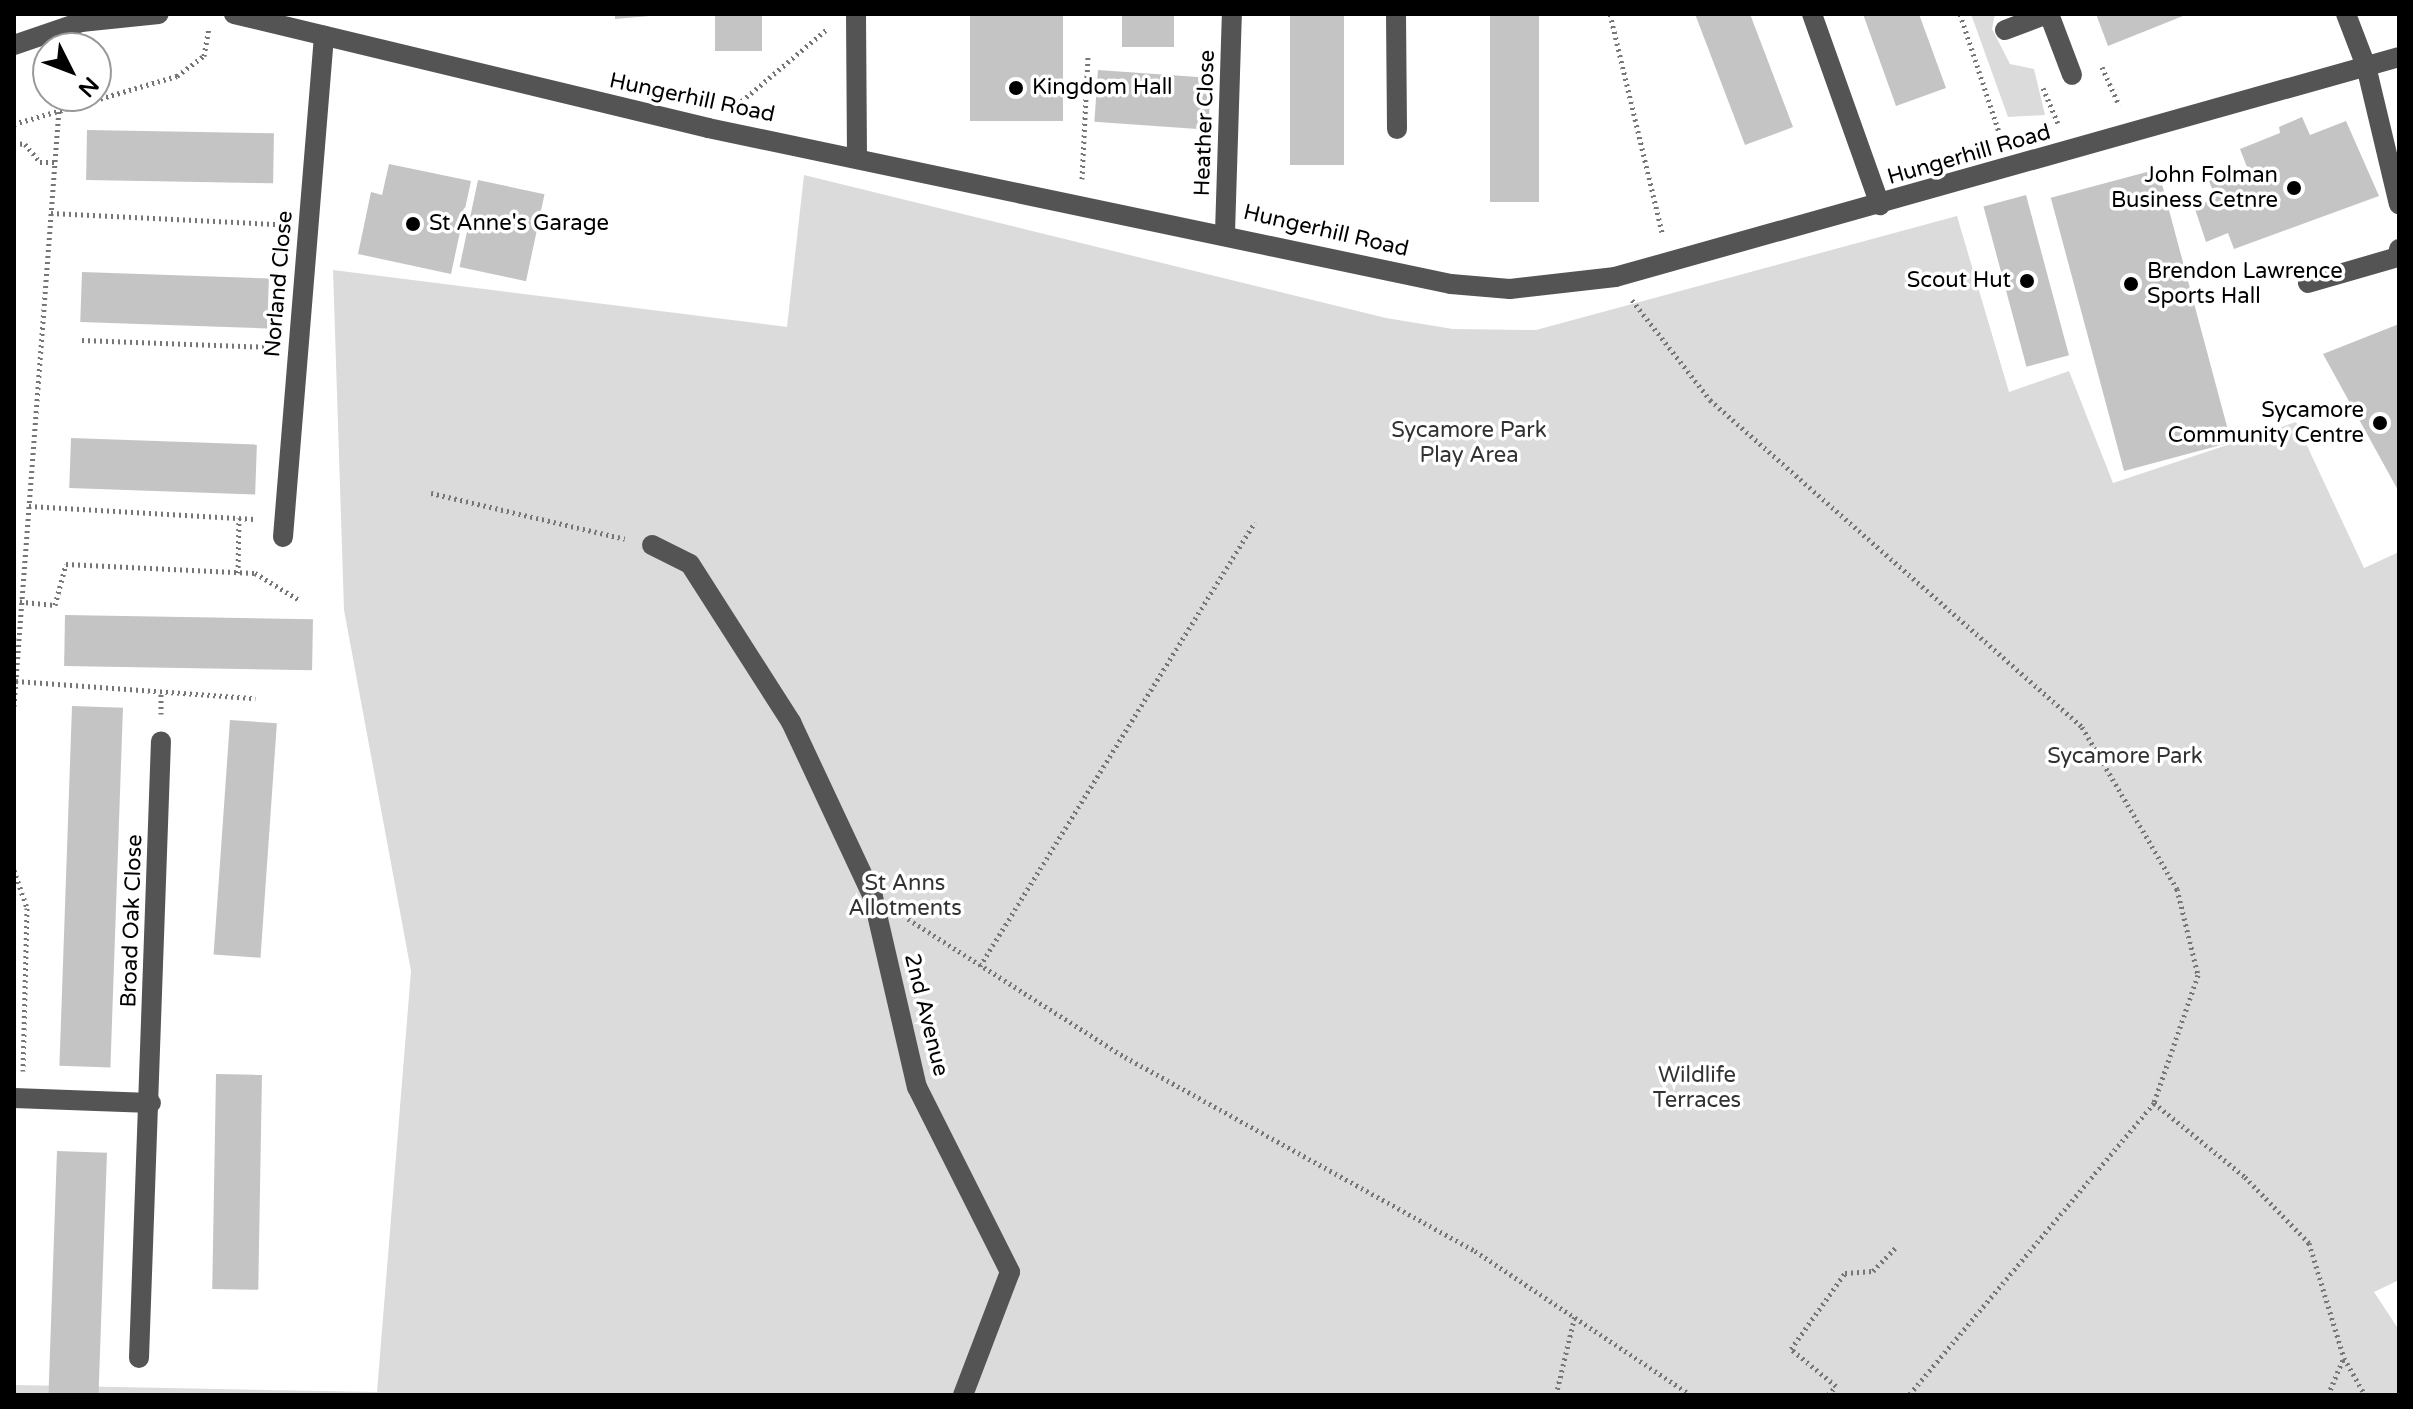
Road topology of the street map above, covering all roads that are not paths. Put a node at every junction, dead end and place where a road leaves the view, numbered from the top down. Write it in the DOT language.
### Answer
graph roads {
  1 [pos="159,14"];
  2 [pos="234,14"];
  3 [pos="856,14"];
  4 [pos="1232,14"];
  5 [pos="1396,14"];
  6 [pos="1812,14"];
  7 [pos="2048,14"];
  8 [pos="2346,14"];
  9 [pos="2005,30"];
  10 [pos="324,36"];
  11 [pos="14,45"];
  12 [pos="2399,57"];
  13 [pos="2366,66"];
  14 [pos="2072,75"];
  15 [pos="1397,129"];
  16 [pos="857,156"];
  17 [pos="2399,204"];
  18 [pos="1880,205"];
  19 [pos="1225,233"];
  20 [pos="2399,249"];
  21 [pos="2308,283"];
  22 [pos="283,529"];
  23 [pos="652,545"];
  24 [pos="161,741"];
  25 [pos="18,1098"];
  26 [pos="151,1103"];
  27 [pos="139,1358"];
  28 [pos="963,1395"];
  1 -- 11 [label="street"];
  2 -- 10 [label="street, Hungerhill Road"];
  3 -- 16 [label="street"];
  4 -- 19 [label="street, Heather Close"];
  5 -- 15 [label="street"];
  6 -- 18 [label="street"];
  7 -- 9 [label="street"];
  7 -- 14 [label="street"];
  8 -- 13 [label="street"];
  10 -- 16 [label="street, Hungerhill Road"];
  10 -- 22 [label="street, Norland Close"];
  12 -- 13 [label="street, Hungerhill Road"];
  13 -- 17 [label="street"];
  13 -- 18 [label="street, Hungerhill Road"];
  16 -- 19 [label="street, Hungerhill Road"];
  18 -- 19 [label="street, Hungerhill Road"];
  20 -- 21 [label="street"];
  23 -- 28 [label="street, 2nd Avenue"];
  24 -- 26 [label="street, Broad Oak Close"];
  25 -- 26 [label="street"];
  26 -- 27 [label="street, Broad Oak Close"];
}
